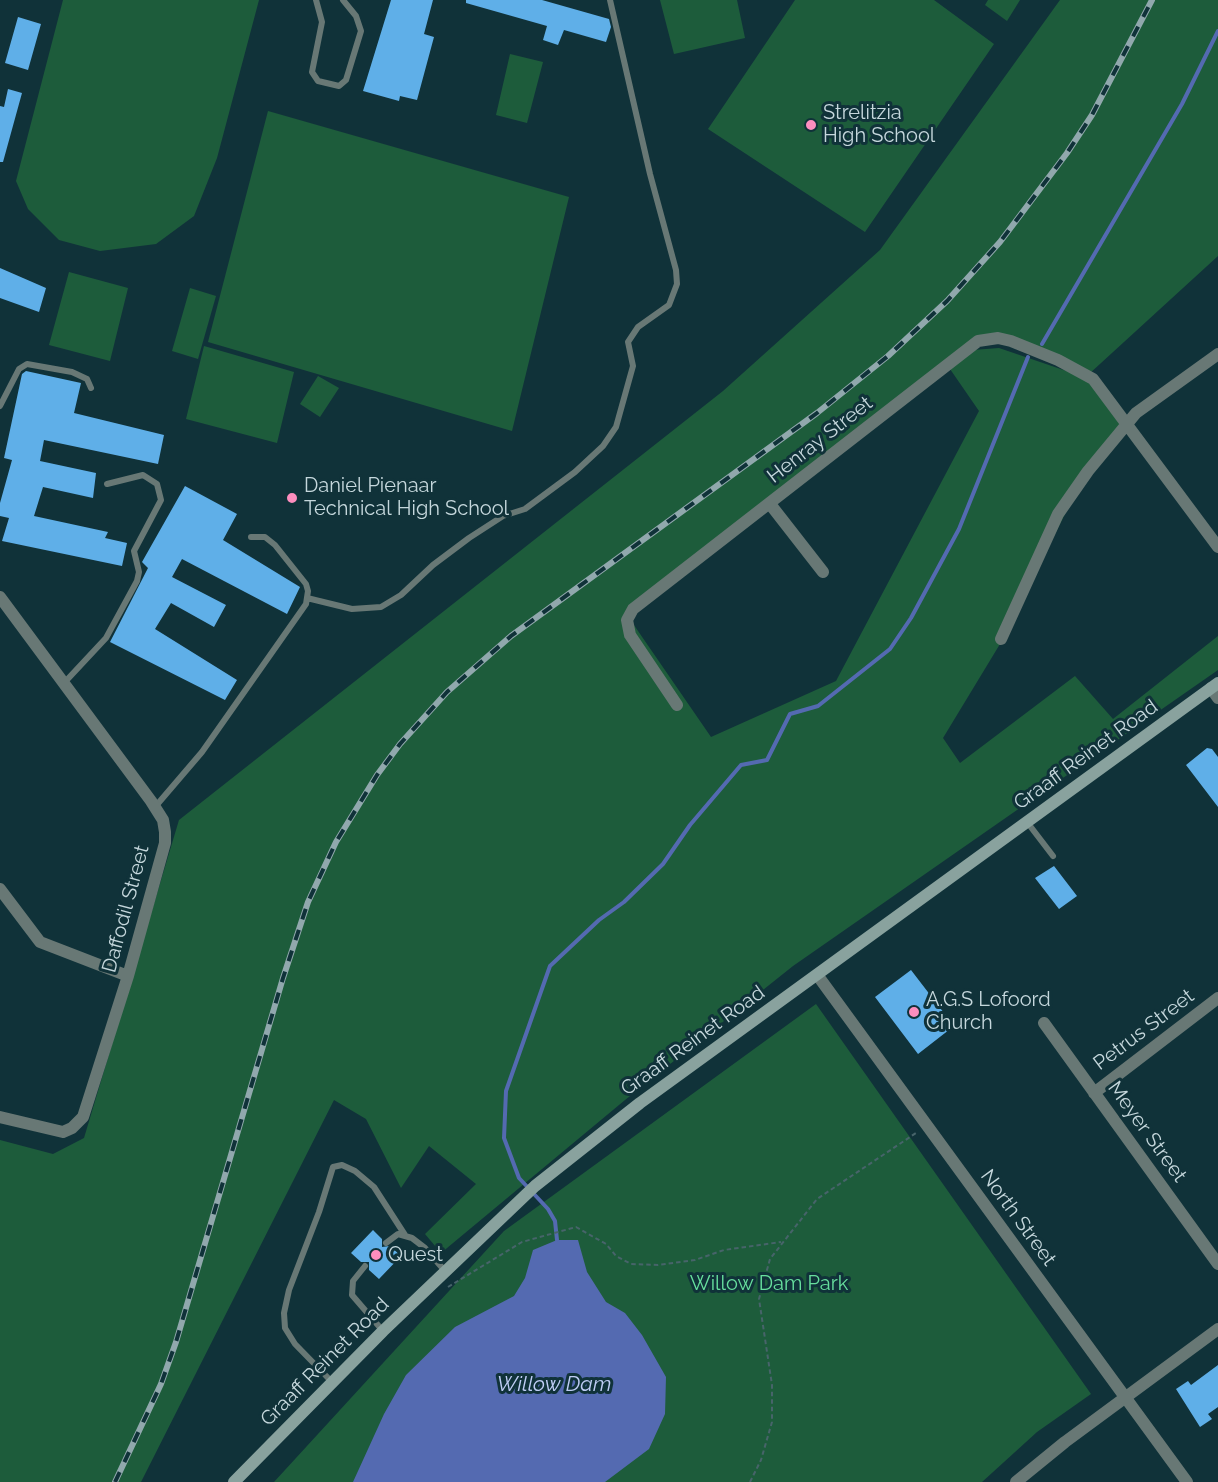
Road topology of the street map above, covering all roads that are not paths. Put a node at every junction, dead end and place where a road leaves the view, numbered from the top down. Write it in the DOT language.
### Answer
graph roads {
  1 [pos="316,0"];
  2 [pos="343,0"];
  3 [pos="610,0"];
  4 [pos="1218,354"];
  5 [pos="91,387"];
  6 [pos="0,406"];
  7 [pos="1126,422"];
  8 [pos="107,484"];
  9 [pos="770,504"];
  10 [pos="250,537"];
  11 [pos="1218,547"];
  12 [pos="823,572"];
  13 [pos="0,597"];
  14 [pos="307,598"];
  15 [pos="1001,639"];
  16 [pos="64,683"];
  17 [pos="1216,690"];
  18 [pos="677,705"];
  19 [pos="154,807"];
  20 [pos="1028,822"];
  21 [pos="1053,856"];
  22 [pos="0,889"];
  23 [pos="128,976"];
  24 [pos="818,976"];
  25 [pos="1218,999"];
  26 [pos="1044,1023"];
  27 [pos="1094,1093"];
  28 [pos="0,1117"];
  29 [pos="405,1235"];
  30 [pos="386,1243"];
  31 [pos="1218,1264"];
  32 [pos="365,1266"];
  33 [pos="445,1271"];
  34 [pos="1218,1329"];
  35 [pos="383,1331"];
  36 [pos="333,1383"];
  37 [pos="1125,1398"];
  38 [pos="234,1482"];
  39 [pos="1016,1482"];
  40 [pos="1187,1482"];
  1 -- 2 [label="lane"];
  3 -- 14 [label="lane"];
  4 -- 7 [label="street"];
  5 -- 6 [label="lane"];
  7 -- 9 [label="street, Henray Street"];
  7 -- 11 [label="street, Henray Street"];
  7 -- 15 [label="street"];
  8 -- 16 [label="lane"];
  9 -- 12 [label="street"];
  9 -- 18 [label="street, Henray Street"];
  10 -- 14 [label="lane"];
  13 -- 16 [label="street, Daffodil Street"];
  14 -- 19 [label="lane"];
  16 -- 19 [label="street, Daffodil Street"];
  17 -- 20 [label="main road, Graaff Reinet Road"];
  19 -- 23 [label="street, Daffodil Street"];
  20 -- 21 [label="lane"];
  20 -- 24 [label="main road, Graaff Reinet Road"];
  22 -- 23 [label="street"];
  23 -- 28 [label="street, Daffodil Street"];
  24 -- 33 [label="main road, Graaff Reinet Road"];
  24 -- 37 [label="street, North Street"];
  25 -- 27 [label="street, Petrus Street"];
  26 -- 27 [label="street, Meyer Street"];
  27 -- 31 [label="street, Meyer Street"];
  29 -- 30 [label="lane"];
  29 -- 33 [label="lane"];
  29 -- 36 [label="lane"];
  32 -- 35 [label="lane"];
  33 -- 35 [label="main road, Graaff Reinet Road"];
  34 -- 37 [label="street"];
  35 -- 36 [label="main road, Graaff Reinet Road"];
  36 -- 38 [label="main road, Graaff Reinet Road"];
  37 -- 39 [label="street"];
  37 -- 40 [label="street, North Street"];
}
